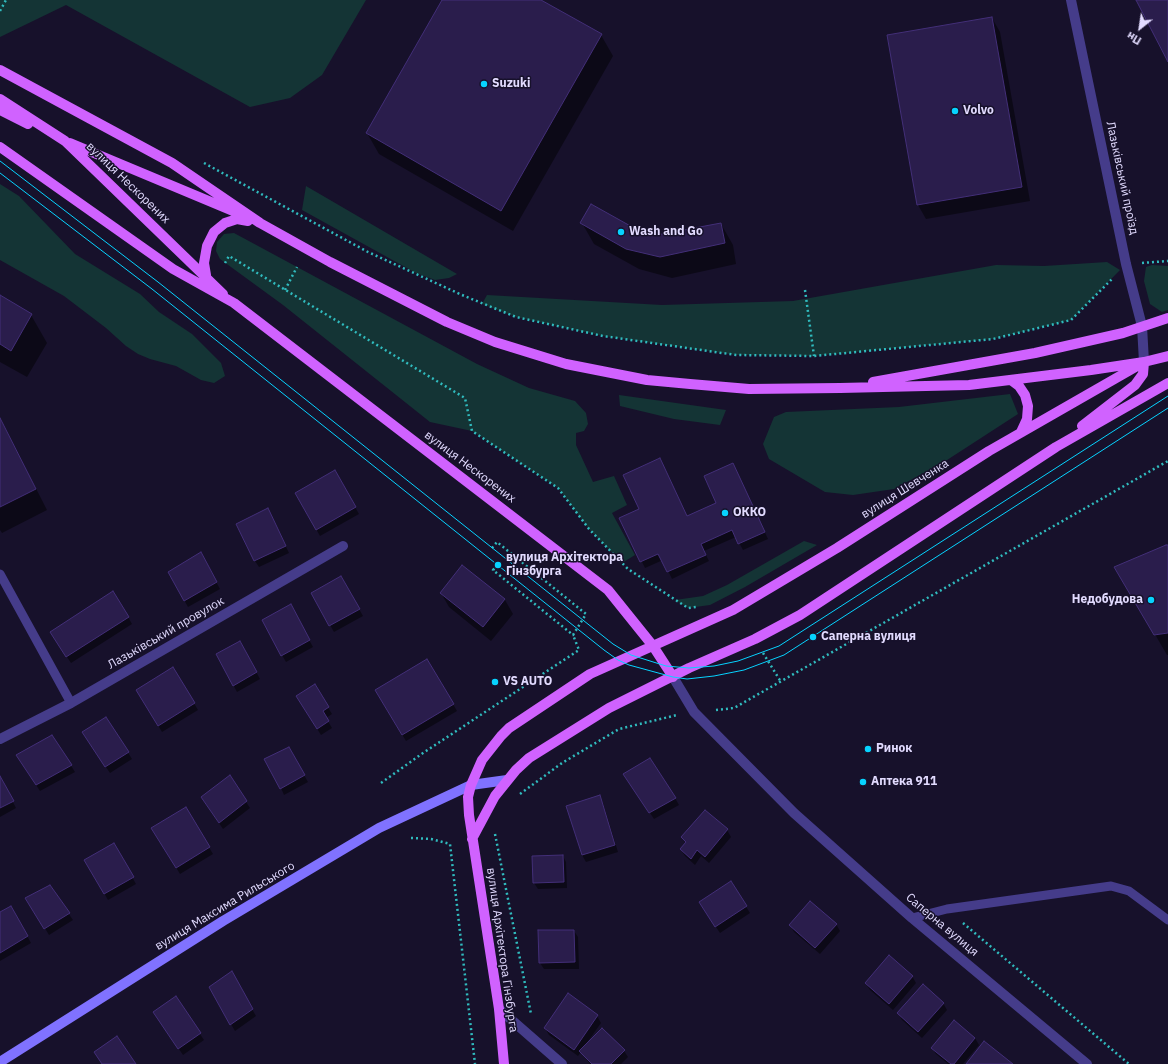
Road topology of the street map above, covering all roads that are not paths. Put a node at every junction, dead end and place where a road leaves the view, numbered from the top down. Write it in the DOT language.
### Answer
graph roads {
  1 [pos="1071,0"];
  2 [pos="0,70"];
  3 [pos="0,99"];
  4 [pos="0,110"];
  5 [pos="65,141"];
  6 [pos="0,147"];
  7 [pos="260,223"];
  8 [pos="206,275"];
  9 [pos="229,300"];
  10 [pos="1168,318"];
  11 [pos="1142,326"];
  12 [pos="1168,351"];
  13 [pos="1168,356"];
  14 [pos="1144,362"];
  15 [pos="1011,380"];
  16 [pos="1168,383"];
  17 [pos="840,388"];
  18 [pos="1021,432"];
  19 [pos="1056,447"];
  20 [pos="343,546"];
  21 [pos="0,574"];
  22 [pos="653,646"];
  23 [pos="673,677"];
  24 [pos="71,703"];
  25 [pos="0,739"];
  26 [pos="507,780"];
  27 [pos="471,784"];
  28 [pos="472,839"];
  29 [pos="912,918"];
  30 [pos="1168,920"];
  31 [pos="499,1009"];
  32 [pos="0,1062"];
  33 [pos="504,1064"];
  34 [pos="562,1064"];
  35 [pos="1087,1064"];
  1 -- 11 [label="street, Лазьківський проїзд"];
  2 -- 7 [label="main road"];
  3 -- 5 [label="main road, вулиця Нескорених"];
  4 -- 5 [label="main road"];
  5 -- 7 [label="main road"];
  5 -- 8 [label="main road, вулиця Нескорених"];
  6 -- 9 [label="main road, вулиця Нескорених"];
  7 -- 8 [label="main road"];
  7 -- 17 [label="main road"];
  8 -- 9 [label="main road, вулиця Нескорених"];
  9 -- 22 [label="main road, вулиця Нескорених"];
  10 -- 11 [label="main road"];
  11 -- 14 [label="street, Лазьківський проїзд"];
  11 -- 17 [label="main road"];
  12 -- 14 [label="main road, вулиця Шевченка"];
  13 -- 14 [label="main road"];
  14 -- 15 [label="main road"];
  14 -- 18 [label="main road, вулиця Шевченка"];
  14 -- 19 [label="main road"];
  15 -- 17 [label="main road"];
  15 -- 18 [label="main road"];
  16 -- 19 [label="main road"];
  18 -- 22 [label="main road, вулиця Шевченка"];
  19 -- 23 [label="main road"];
  20 -- 24 [label="street, Лазьківський провулок"];
  21 -- 24 [label="lane"];
  22 -- 23 [label="main road, вулиця Нескорених"];
  22 -- 27 [label="main road"];
  23 -- 26 [label="main road"];
  23 -- 29 [label="street, Саперна вулиця"];
  24 -- 25 [label="street, Лазьківський провулок"];
  26 -- 27 [label="main road, вулиця Максима Рильського"];
  26 -- 28 [label="main road"];
  27 -- 28 [label="main road"];
  27 -- 32 [label="main road, вулиця Максима Рильського"];
  28 -- 31 [label="main road, вулиця Архітектора Гінзбурга"];
  29 -- 30 [label="lane"];
  29 -- 35 [label="street, Саперна вулиця"];
  31 -- 33 [label="main road, вулиця Архітектора Гінзбурга"];
  31 -- 34 [label="street"];
}
